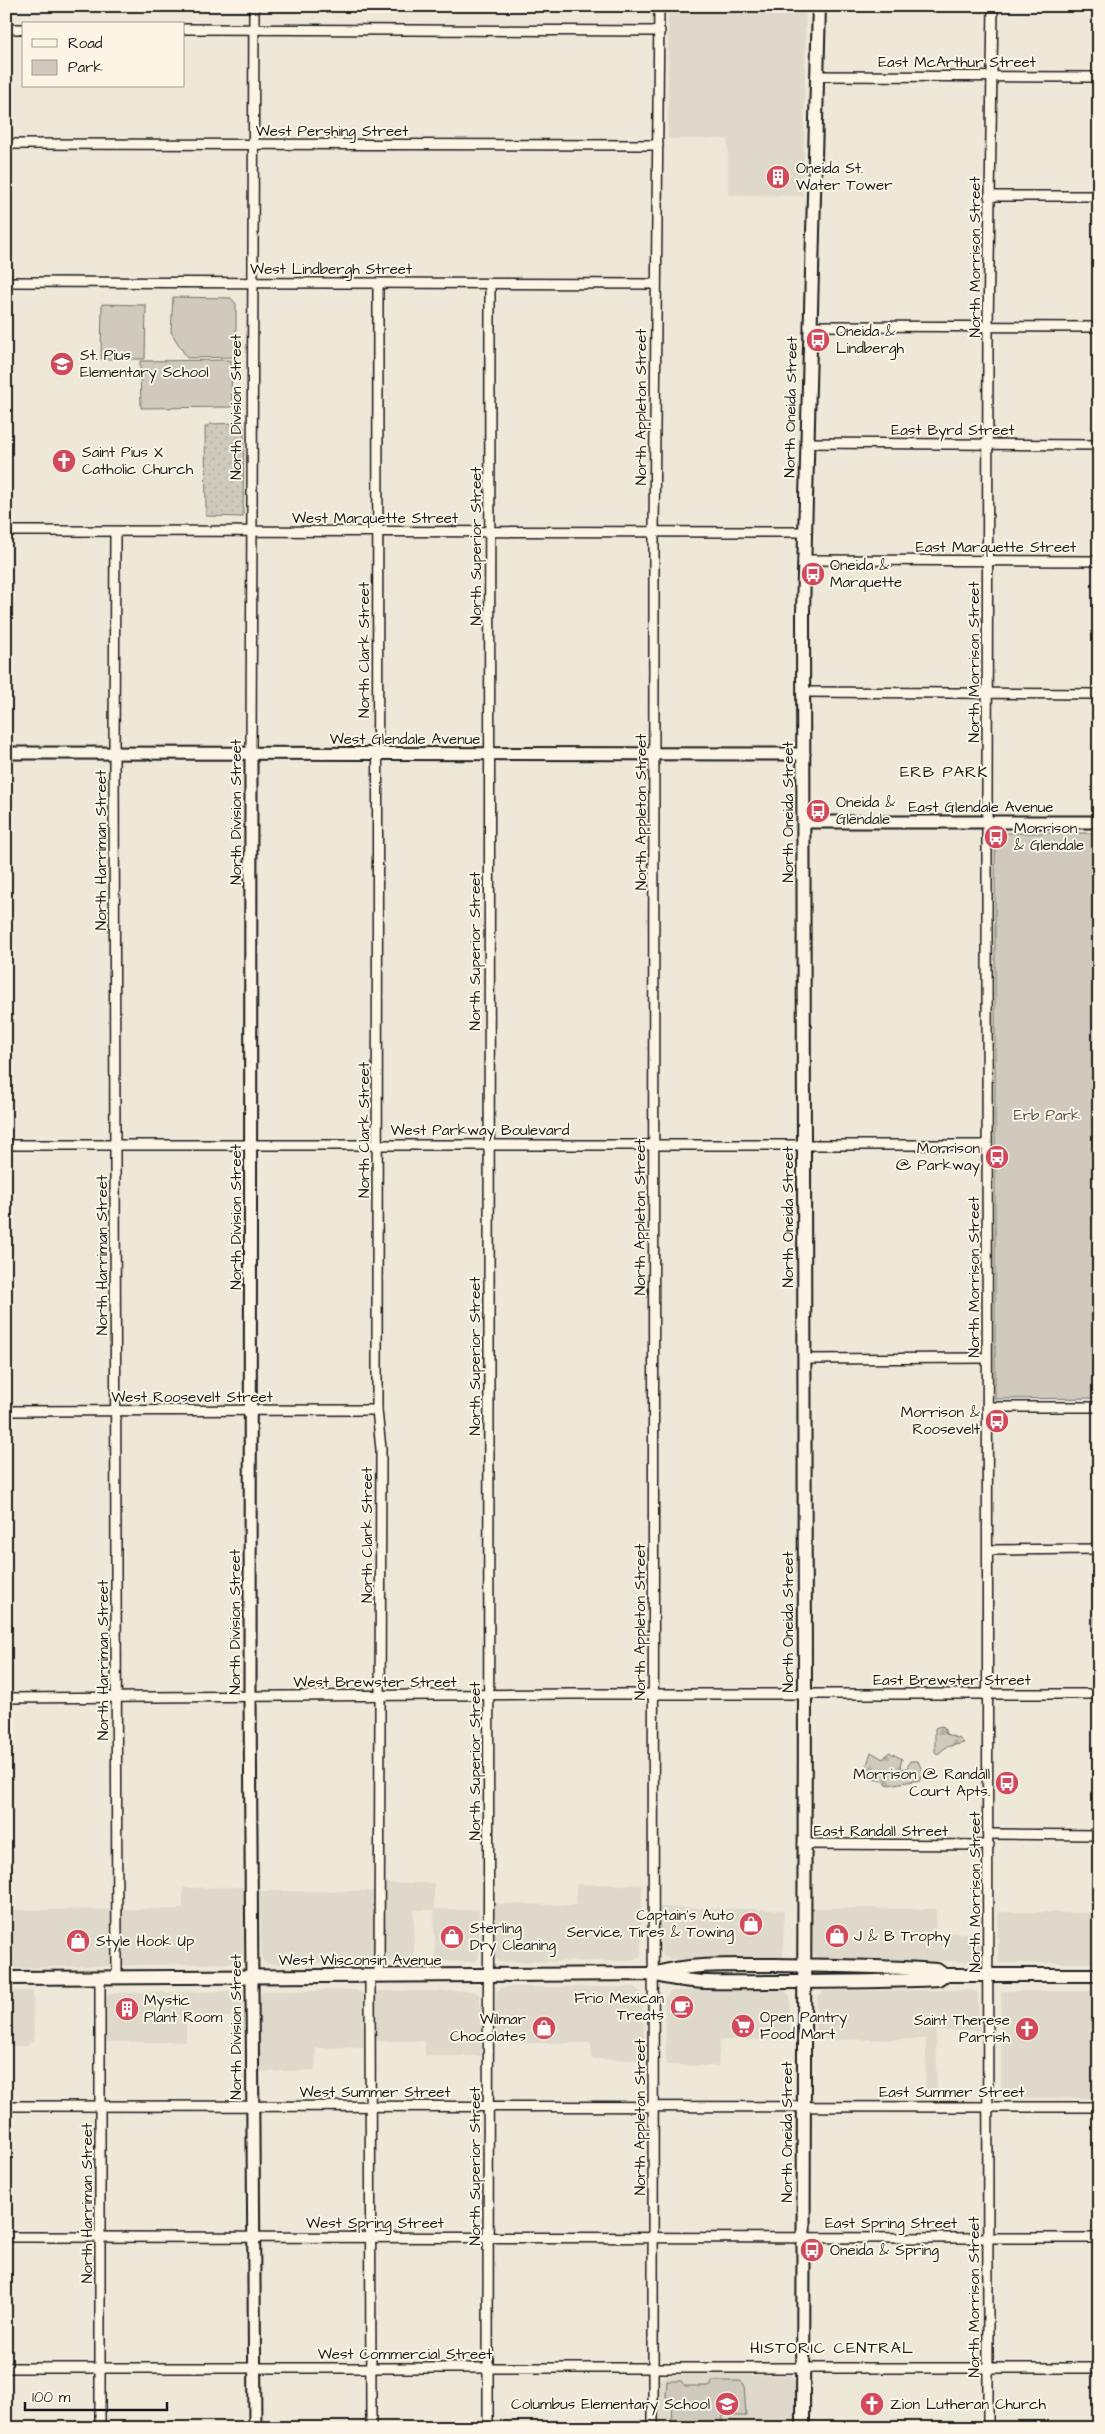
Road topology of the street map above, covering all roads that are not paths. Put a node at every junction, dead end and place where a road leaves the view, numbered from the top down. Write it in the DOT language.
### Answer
graph roads {
  1 [pos="254,6"];
  2 [pos="659,6"];
  3 [pos="819,6"];
  4 [pos="992,6"];
  5 [pos="6,29"];
  6 [pos="22,29"];
  7 [pos="185,29"];
  8 [pos="254,29"];
  9 [pos="660,30"];
  10 [pos="816,76"];
  11 [pos="991,76"];
  12 [pos="1099,77"];
  13 [pos="6,144"];
  14 [pos="253,144"];
  15 [pos="658,145"];
  16 [pos="989,196"];
  17 [pos="1099,196"];
  18 [pos="6,282"];
  19 [pos="251,283"];
  20 [pos="378,283"];
  21 [pos="490,284"];
  22 [pos="656,284"];
  23 [pos="809,326"];
  24 [pos="988,327"];
  25 [pos="1099,327"];
  26 [pos="806,442"];
  27 [pos="989,443"];
  28 [pos="1099,445"];
  29 [pos="6,531"];
  30 [pos="115,532"];
  31 [pos="250,532"];
  32 [pos="378,532"];
  33 [pos="489,532"];
  34 [pos="654,532"];
  35 [pos="804,532"];
  36 [pos="803,560"];
  37 [pos="988,561"];
  38 [pos="1099,561"];
  39 [pos="803,692"];
  40 [pos="988,693"];
  41 [pos="1099,694"];
  42 [pos="6,753"];
  43 [pos="114,753"];
  44 [pos="251,753"];
  45 [pos="378,754"];
  46 [pos="489,754"];
  47 [pos="804,754"];
  48 [pos="655,755"];
  49 [pos="804,822"];
  50 [pos="987,822"];
  51 [pos="1099,822"];
  52 [pos="116,1144"];
  53 [pos="251,1144"];
  54 [pos="378,1144"];
  55 [pos="488,1144"];
  56 [pos="6,1145"];
  57 [pos="654,1145"];
  58 [pos="804,1145"];
  59 [pos="987,1145"];
  60 [pos="987,1358"];
  61 [pos="804,1359"];
  62 [pos="988,1407"];
  63 [pos="1099,1407"];
  64 [pos="251,1410"];
  65 [pos="377,1410"];
  66 [pos="6,1411"];
  67 [pos="115,1411"];
  68 [pos="988,1550"];
  69 [pos="1099,1550"];
  70 [pos="805,1693"];
  71 [pos="988,1693"];
  72 [pos="654,1694"];
  73 [pos="1099,1694"];
  74 [pos="488,1695"];
  75 [pos="381,1696"];
  76 [pos="250,1697"];
  77 [pos="6,1698"];
  78 [pos="117,1698"];
  79 [pos="989,1834"];
  80 [pos="1099,1835"];
  81 [pos="803,1844"];
  82 [pos="989,1845"];
  83 [pos="802,1965"];
  84 [pos="653,1974"];
  85 [pos="944,1975"];
  86 [pos="988,1975"];
  87 [pos="374,1976"];
  88 [pos="488,1976"];
  89 [pos="1099,1976"];
  90 [pos="251,1977"];
  91 [pos="6,1978"];
  92 [pos="100,1978"];
  93 [pos="117,1978"];
  94 [pos="802,1982"];
  95 [pos="804,2105"];
  96 [pos="6,2106"];
  97 [pos="101,2106"];
  98 [pos="252,2106"];
  99 [pos="370,2106"];
  100 [pos="654,2106"];
  101 [pos="988,2106"];
  102 [pos="1099,2106"];
  103 [pos="489,2107"];
  104 [pos="370,2236"];
  105 [pos="654,2236"];
  106 [pos="803,2236"];
  107 [pos="6,2237"];
  108 [pos="101,2237"];
  109 [pos="253,2237"];
  110 [pos="488,2237"];
  111 [pos="988,2237"];
  112 [pos="1099,2238"];
  113 [pos="100,2367"];
  114 [pos="255,2367"];
  115 [pos="371,2367"];
  116 [pos="653,2367"];
  117 [pos="803,2367"];
  118 [pos="6,2368"];
  119 [pos="489,2368"];
  120 [pos="988,2368"];
  121 [pos="1099,2368"];
  122 [pos="100,2428"];
  123 [pos="255,2428"];
  124 [pos="371,2428"];
  125 [pos="488,2428"];
  126 [pos="653,2428"];
  127 [pos="803,2428"];
  128 [pos="988,2428"];
  1 -- 8 [label="street, North Division Street"];
  2 -- 9 [label="street, North Appleton Street"];
  3 -- 10 [label="main road, North Oneida Street"];
  4 -- 11 [label="street, North Morrison Street"];
  5 -- 6 [label="street"];
  7 -- 8 [label="street"];
  8 -- 9 [label="street"];
  8 -- 14 [label="street, North Division Street"];
  9 -- 15 [label="street, North Appleton Street"];
  10 -- 11 [label="street, East McArthur Street"];
  10 -- 23 [label="main road, North Oneida Street"];
  11 -- 12 [label="street, East McArthur Street"];
  11 -- 16 [label="street, North Morrison Street"];
  13 -- 14 [label="street, West Pershing Street"];
  14 -- 15 [label="street, West Pershing Street"];
  14 -- 19 [label="street, North Division Street"];
  15 -- 22 [label="street, North Appleton Street"];
  16 -- 17 [label="street"];
  16 -- 24 [label="street, North Morrison Street"];
  18 -- 19 [label="street, West Lindbergh Street"];
  19 -- 20 [label="street, West Lindbergh Street"];
  19 -- 31 [label="street, North Division Street"];
  20 -- 21 [label="street, West Lindbergh Street"];
  20 -- 32 [label="street, North Clark Street"];
  21 -- 22 [label="street, West Lindbergh Street"];
  21 -- 33 [label="street, North Superior Street"];
  22 -- 34 [label="street, North Appleton Street"];
  23 -- 24 [label="street"];
  23 -- 26 [label="main road, North Oneida Street"];
  24 -- 25 [label="street"];
  24 -- 27 [label="street, North Morrison Street"];
  26 -- 27 [label="street, East Byrd Street"];
  26 -- 35 [label="main road, North Oneida Street"];
  27 -- 28 [label="street, East Byrd Street"];
  27 -- 37 [label="street, North Morrison Street"];
  29 -- 30 [label="street, West Marquette Street"];
  30 -- 31 [label="street, West Marquette Street"];
  30 -- 43 [label="street, North Harriman Street"];
  31 -- 32 [label="street, West Marquette Street"];
  31 -- 44 [label="street, North Division Street"];
  32 -- 33 [label="street, West Marquette Street"];
  32 -- 45 [label="street, North Clark Street"];
  33 -- 34 [label="street, West Marquette Street"];
  33 -- 46 [label="street, North Superior Street"];
  34 -- 35 [label="street, West Marquette Street"];
  34 -- 48 [label="street, North Appleton Street"];
  35 -- 36 [label="main road, North Oneida Street"];
  36 -- 37 [label="street, East Marquette Street"];
  36 -- 39 [label="main road, North Oneida Street"];
  37 -- 38 [label="street, East Marquette Street"];
  37 -- 40 [label="street, North Morrison Street"];
  39 -- 40 [label="street"];
  39 -- 47 [label="main road, North Oneida Street"];
  40 -- 41 [label="street"];
  40 -- 50 [label="street, North Morrison Street"];
  42 -- 43 [label="street, West Glendale Avenue"];
  43 -- 44 [label="street, West Glendale Avenue"];
  43 -- 52 [label="street, North Harriman Street"];
  44 -- 45 [label="street, West Glendale Avenue"];
  44 -- 53 [label="street, North Division Street"];
  45 -- 46 [label="street, West Glendale Avenue"];
  45 -- 54 [label="street, North Clark Street"];
  46 -- 48 [label="street, West Glendale Avenue"];
  46 -- 55 [label="street, North Superior Street"];
  47 -- 48 [label="street, West Glendale Avenue"];
  47 -- 49 [label="main road, North Oneida Street"];
  48 -- 57 [label="street, North Appleton Street"];
  49 -- 50 [label="street, East Glendale Avenue"];
  49 -- 58 [label="main road, North Oneida Street"];
  50 -- 51 [label="street, East Glendale Avenue"];
  50 -- 59 [label="street, North Morrison Street"];
  52 -- 53 [label="street, West Parkway Boulevard"];
  52 -- 56 [label="street, West Parkway Boulevard"];
  52 -- 67 [label="street, North Harriman Street"];
  53 -- 54 [label="street, West Parkway Boulevard"];
  53 -- 64 [label="street, North Division Street"];
  54 -- 55 [label="street, West Parkway Boulevard"];
  54 -- 65 [label="street, North Clark Street"];
  55 -- 57 [label="street, West Parkway Boulevard"];
  55 -- 74 [label="street, North Superior Street"];
  57 -- 58 [label="street, West Parkway Boulevard"];
  57 -- 72 [label="street, North Appleton Street"];
  58 -- 59 [label="street, West Parkway Boulevard"];
  58 -- 61 [label="main road, North Oneida Street"];
  59 -- 60 [label="street, North Morrison Street"];
  60 -- 61 [label="street"];
  60 -- 62 [label="street, North Morrison Street"];
  61 -- 70 [label="main road, North Oneida Street"];
  62 -- 63 [label="street"];
  62 -- 68 [label="street, North Morrison Street"];
  64 -- 65 [label="street, West Roosevelt Street"];
  64 -- 67 [label="street, West Roosevelt Street"];
  64 -- 76 [label="street, North Division Street"];
  65 -- 75 [label="street, North Clark Street"];
  66 -- 67 [label="street, West Roosevelt Street"];
  67 -- 78 [label="street, North Harriman Street"];
  68 -- 69 [label="street"];
  68 -- 71 [label="street, North Morrison Street"];
  70 -- 71 [label="street, East Brewster Street"];
  70 -- 72 [label="street, West Brewster Street"];
  70 -- 81 [label="main road, North Oneida Street"];
  71 -- 73 [label="street, East Brewster Street"];
  71 -- 79 [label="street, North Morrison Street"];
  72 -- 74 [label="street, West Brewster Street"];
  72 -- 84 [label="street, North Appleton Street"];
  74 -- 75 [label="street, West Brewster Street"];
  74 -- 88 [label="street, North Superior Street"];
  75 -- 76 [label="street, West Brewster Street"];
  75 -- 87 [label="street, North Clark Street"];
  76 -- 78 [label="street, West Brewster Street"];
  76 -- 90 [label="street, North Division Street"];
  77 -- 78 [label="street, West Brewster Street"];
  78 -- 93 [label="street, North Harriman Street"];
  79 -- 80 [label="street"];
  79 -- 82 [label="street, North Morrison Street"];
  81 -- 82 [label="street, East Randall Street"];
  81 -- 83 [label="main road, North Oneida Street"];
  82 -- 86 [label="street, North Morrison Street"];
  83 -- 84 [label="main road"];
  83 -- 85 [label="main road"];
  83 -- 94 [label="main road, North Oneida Street"];
  84 -- 88 [label="main road, West Wisconsin Avenue"];
  84 -- 94 [label="main road, West Wisconsin Avenue"];
  84 -- 100 [label="street, North Appleton Street"];
  85 -- 86 [label="main road"];
  85 -- 94 [label="main road, West Wisconsin Avenue"];
  86 -- 89 [label="main road"];
  86 -- 101 [label="street, North Morrison Street"];
  87 -- 88 [label="main road, West Wisconsin Avenue"];
  87 -- 90 [label="main road, West Wisconsin Avenue"];
  87 -- 99 [label="street, North Clark Street"];
  88 -- 103 [label="street, North Superior Street"];
  90 -- 93 [label="main road, West Wisconsin Avenue"];
  90 -- 98 [label="street, North Division Street"];
  91 -- 92 [label="main road, West Wisconsin Avenue"];
  92 -- 93 [label="main road, West Wisconsin Avenue"];
  92 -- 97 [label="street, North Harriman Street"];
  94 -- 95 [label="main road, North Oneida Street"];
  95 -- 100 [label="street, West Summer Street"];
  95 -- 101 [label="street, East Summer Street"];
  95 -- 106 [label="main road, North Oneida Street"];
  96 -- 97 [label="street, West Summer Street"];
  97 -- 98 [label="street, West Summer Street"];
  97 -- 108 [label="street, North Harriman Street"];
  98 -- 99 [label="street, West Summer Street"];
  98 -- 109 [label="street, North Division Street"];
  99 -- 103 [label="street, West Summer Street"];
  99 -- 104 [label="street, North Clark Street"];
  100 -- 103 [label="street, West Summer Street"];
  100 -- 105 [label="street, North Appleton Street"];
  101 -- 102 [label="street, East Summer Street"];
  101 -- 111 [label="street, North Morrison Street"];
  103 -- 110 [label="street, North Superior Street"];
  104 -- 109 [label="street, West Spring Street"];
  104 -- 110 [label="street, West Spring Street"];
  104 -- 115 [label="street, North Clark Street"];
  105 -- 106 [label="street, West Spring Street"];
  105 -- 110 [label="street, West Spring Street"];
  105 -- 116 [label="street, North Appleton Street"];
  106 -- 111 [label="street, East Spring Street"];
  106 -- 117 [label="main road, North Oneida Street"];
  107 -- 108 [label="street, West Spring Street"];
  108 -- 109 [label="street, West Spring Street"];
  108 -- 113 [label="street, North Harriman Street"];
  109 -- 114 [label="street, North Division Street"];
  110 -- 119 [label="street, North Superior Street"];
  111 -- 112 [label="street, East Spring Street"];
  111 -- 120 [label="street, North Morrison Street"];
  113 -- 114 [label="street, West Commercial Street"];
  113 -- 118 [label="street, West Commercial Street"];
  113 -- 122 [label="street, North Harriman Street"];
  114 -- 115 [label="street, West Commercial Street"];
  114 -- 123 [label="street, North Division Street"];
  115 -- 119 [label="street, West Commercial Street"];
  115 -- 124 [label="street, North Clark Street"];
  116 -- 117 [label="street, West Commercial Street"];
  116 -- 119 [label="street, West Commercial Street"];
  116 -- 126 [label="street, North Appleton Street"];
  117 -- 120 [label="street, West Commercial Street"];
  117 -- 127 [label="main road, North Oneida Street"];
  119 -- 125 [label="street, North Superior Street"];
  120 -- 121 [label="street, West Commercial Street"];
  120 -- 128 [label="street, North Morrison Street"];
}
